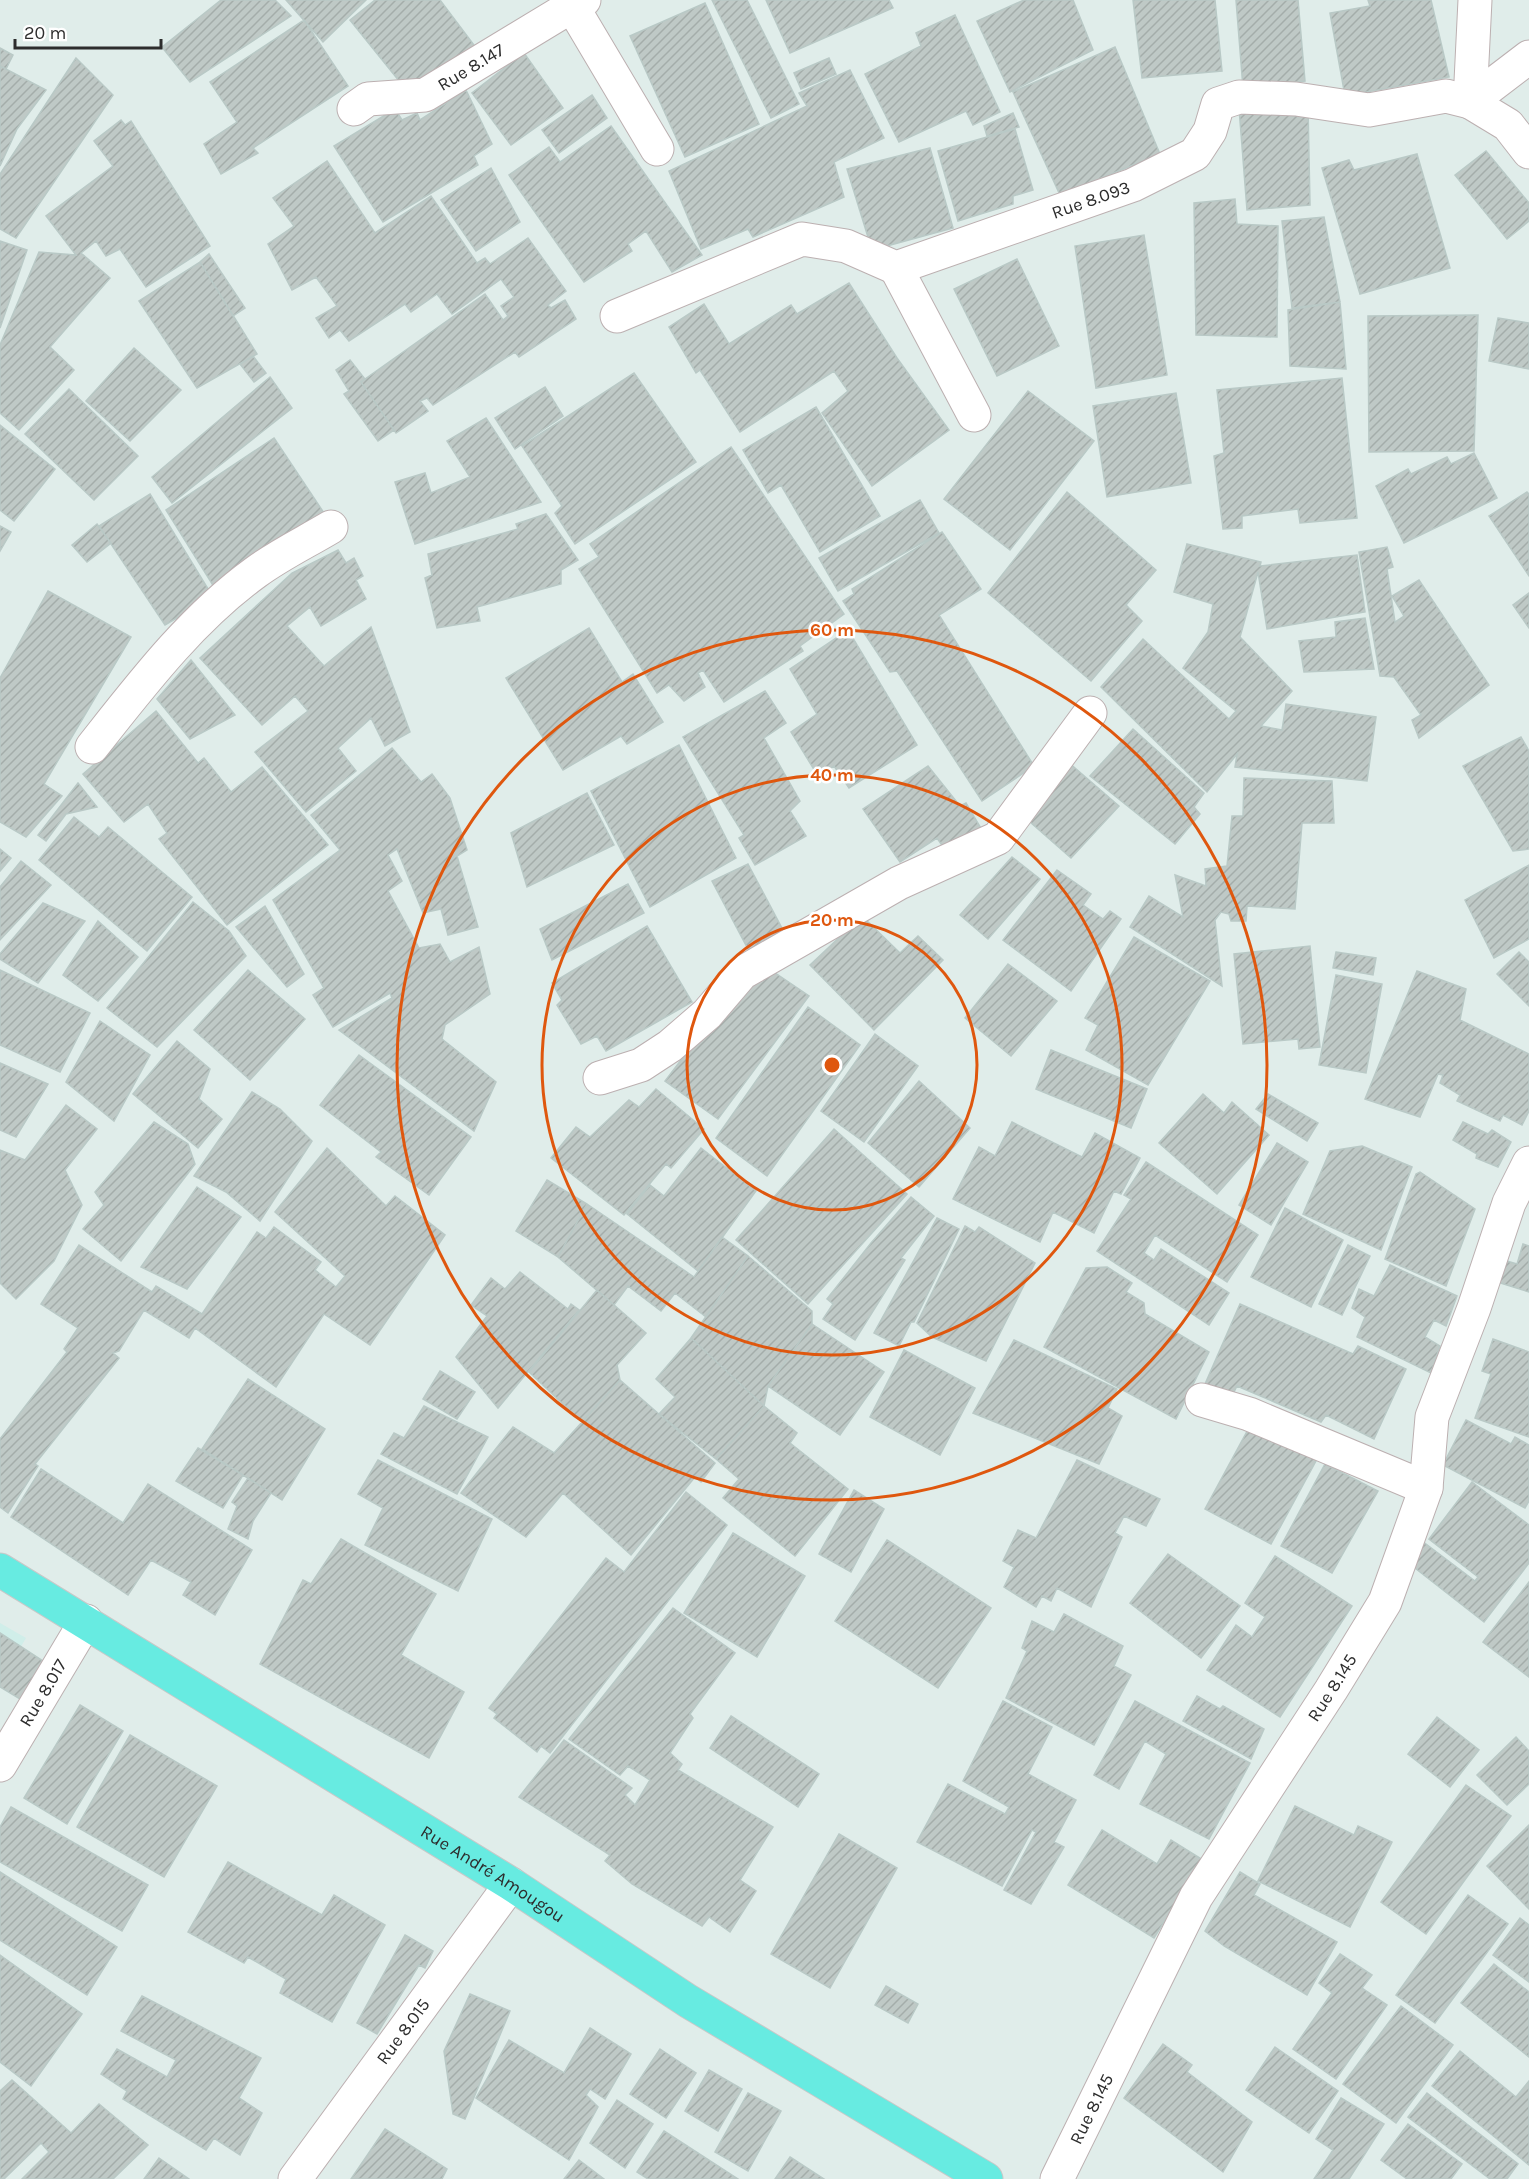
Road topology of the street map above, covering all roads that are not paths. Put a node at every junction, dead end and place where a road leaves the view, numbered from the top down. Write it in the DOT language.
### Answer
graph roads {
  1 [pos="1475,0"];
  2 [pos="574,2"];
  3 [pos="1529,57"];
  4 [pos="1470,102"];
  5 [pos="354,110"];
  6 [pos="657,149"];
  7 [pos="1529,152"];
  8 [pos="896,268"];
  9 [pos="617,316"];
  10 [pos="974,415"];
  11 [pos="331,527"];
  12 [pos="1090,713"];
  13 [pos="92,747"];
  14 [pos="600,1078"];
  15 [pos="1529,1163"];
  16 [pos="1202,1400"];
  17 [pos="1426,1488"];
  18 [pos="0,1570"];
  19 [pos="86,1621"];
  20 [pos="0,1765"];
  21 [pos="511,1884"];
  22 [pos="295,2179"];
  23 [pos="986,2179"];
  24 [pos="1057,2179"];
  1 -- 4 [label="street"];
  2 -- 5 [label="street, Rue 8.147"];
  2 -- 6 [label="street"];
  3 -- 4 [label="street"];
  4 -- 7 [label="street, Rue 8.093"];
  4 -- 8 [label="street, Rue 8.093"];
  8 -- 9 [label="street"];
  8 -- 10 [label="street"];
  11 -- 13 [label="street"];
  12 -- 14 [label="street"];
  15 -- 17 [label="street, Rue 8.145"];
  16 -- 17 [label="street"];
  17 -- 24 [label="street, Rue 8.145"];
  18 -- 19 [label="main road, Rue André Amougou"];
  19 -- 20 [label="street, Rue 8.017"];
  19 -- 21 [label="main road, Rue André Amougou"];
  21 -- 22 [label="street, Rue 8.015"];
  21 -- 23 [label="main road, Rue André Amougou"];
}
